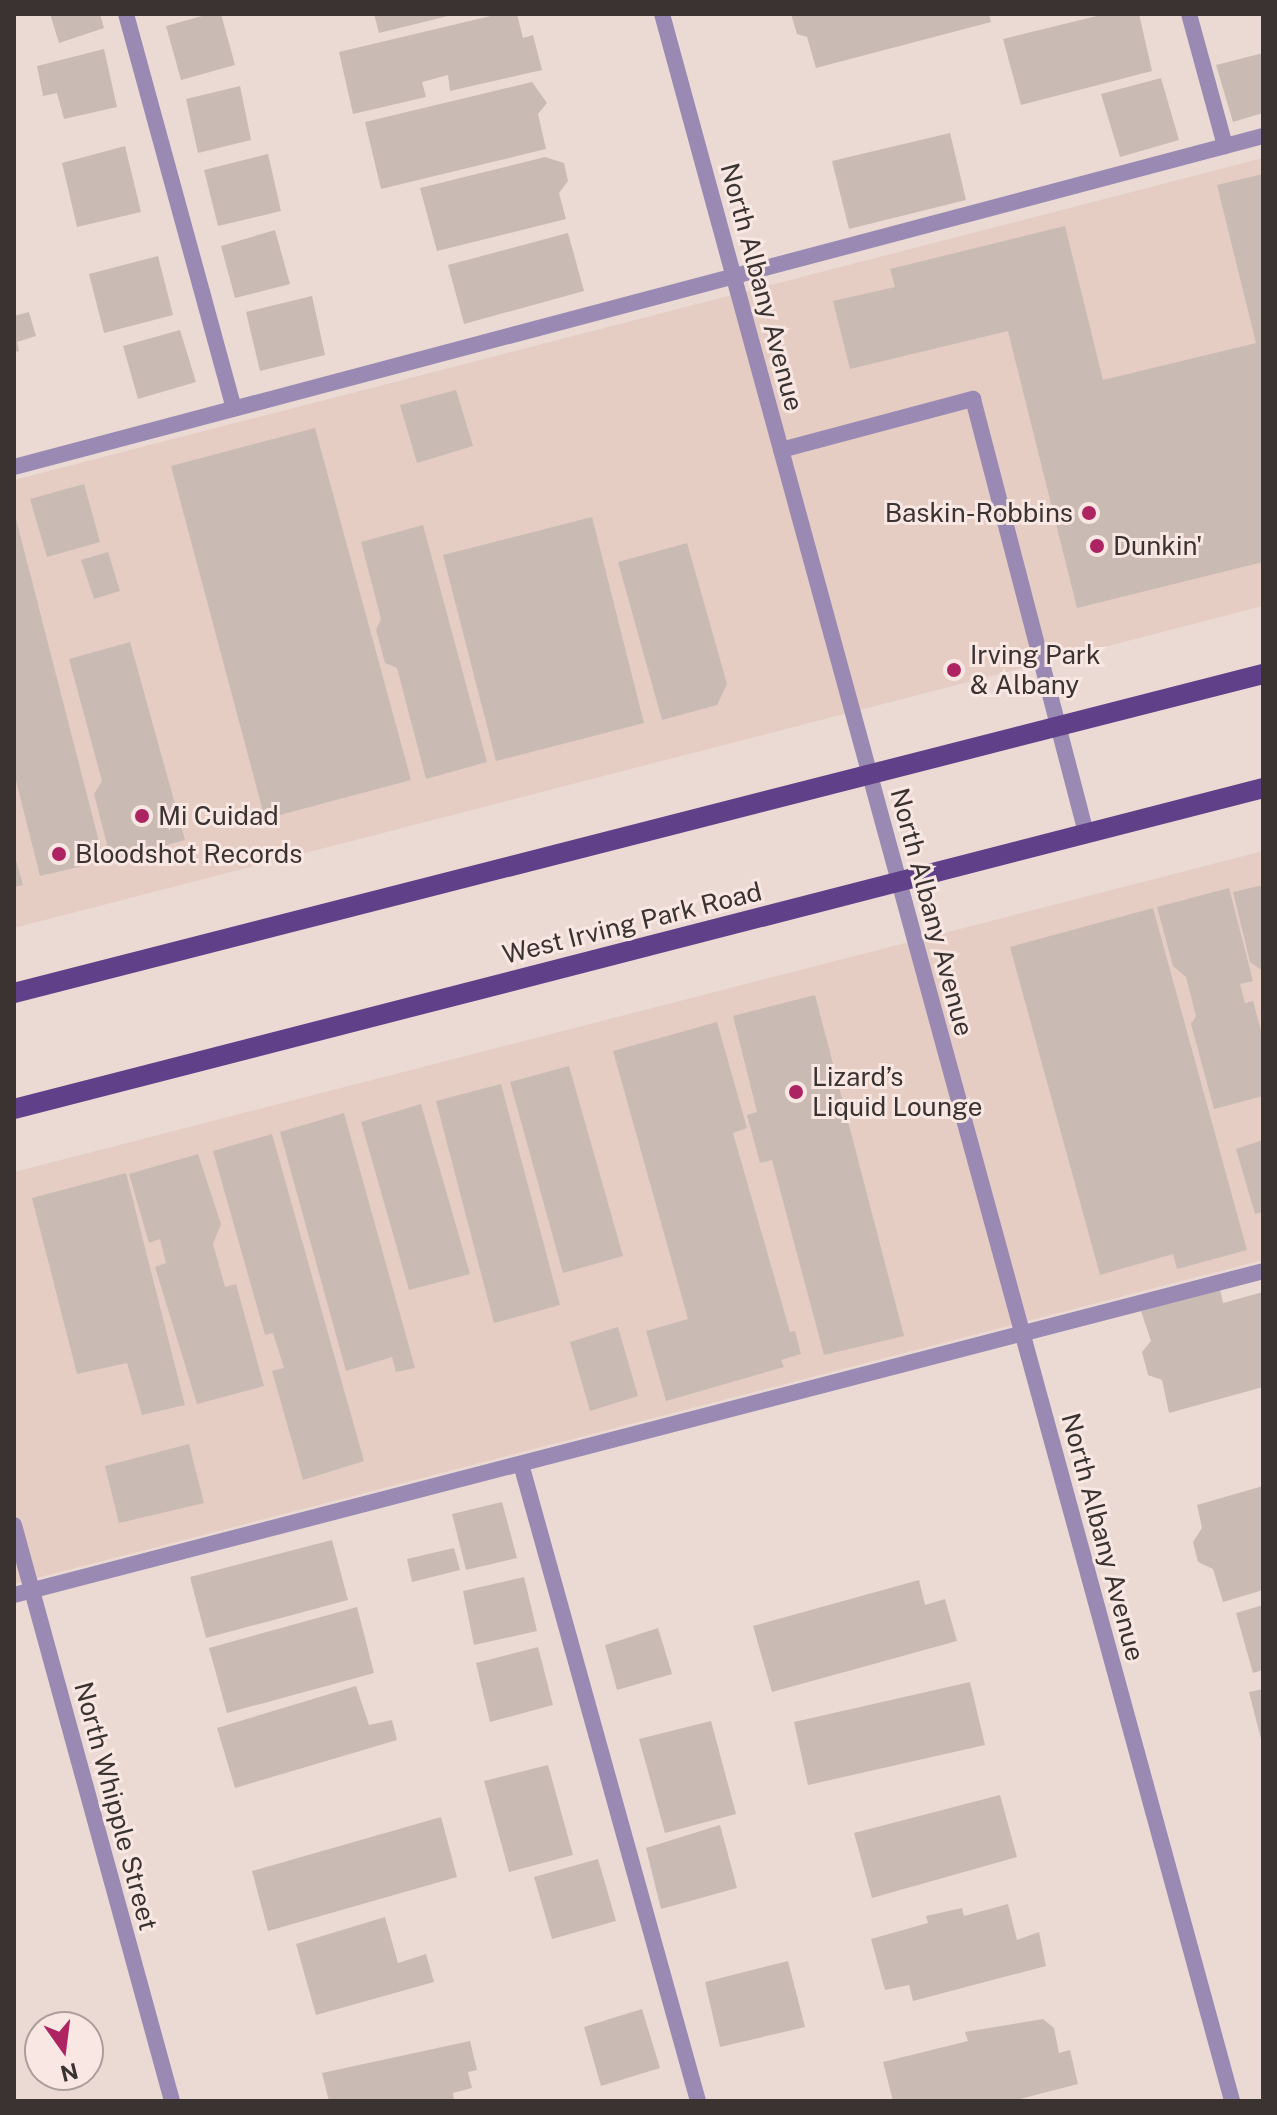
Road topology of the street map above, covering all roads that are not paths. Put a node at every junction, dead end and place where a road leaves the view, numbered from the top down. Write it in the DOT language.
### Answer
graph roads {
  1 [pos="126,14"];
  2 [pos="662,14"];
  3 [pos="1189,14"];
  4 [pos="1263,136"];
  5 [pos="1225,146"];
  6 [pos="734,277"];
  7 [pos="234,408"];
  8 [pos="781,450"];
  9 [pos="14,467"];
  10 [pos="1263,674"];
  11 [pos="1059,726"];
  12 [pos="869,774"];
  13 [pos="1263,788"];
  14 [pos="1086,833"];
  15 [pos="901,882"];
  16 [pos="14,993"];
  17 [pos="14,1109"];
  18 [pos="1263,1271"];
  19 [pos="1022,1332"];
  20 [pos="521,1464"];
  21 [pos="14,1525"];
  22 [pos="32,1590"];
  23 [pos="14,1595"];
  24 [pos="172,2101"];
  25 [pos="698,2101"];
  26 [pos="1232,2101"];
  1 -- 7 [label="street"];
  2 -- 6 [label="street, North Albany Avenue"];
  3 -- 5 [label="street"];
  4 -- 5 [label="street"];
  5 -- 6 [label="street"];
  6 -- 7 [label="street"];
  6 -- 8 [label="street, North Albany Avenue"];
  7 -- 9 [label="street"];
  8 -- 11 [label="street"];
  8 -- 12 [label="street, North Albany Avenue"];
  10 -- 11 [label="main road"];
  11 -- 12 [label="main road"];
  11 -- 14 [label="street"];
  12 -- 15 [label="street, North Albany Avenue"];
  12 -- 16 [label="main road"];
  13 -- 14 [label="main road, West Irving Park Road"];
  14 -- 15 [label="main road, West Irving Park Road"];
  15 -- 17 [label="main road, West Irving Park Road"];
  15 -- 19 [label="street, North Albany Avenue"];
  18 -- 19 [label="street"];
  19 -- 20 [label="street"];
  19 -- 26 [label="street, North Albany Avenue"];
  20 -- 22 [label="street"];
  20 -- 25 [label="street"];
  21 -- 22 [label="street, North Whipple Street"];
  22 -- 23 [label="street"];
  22 -- 24 [label="street, North Whipple Street"];
}
